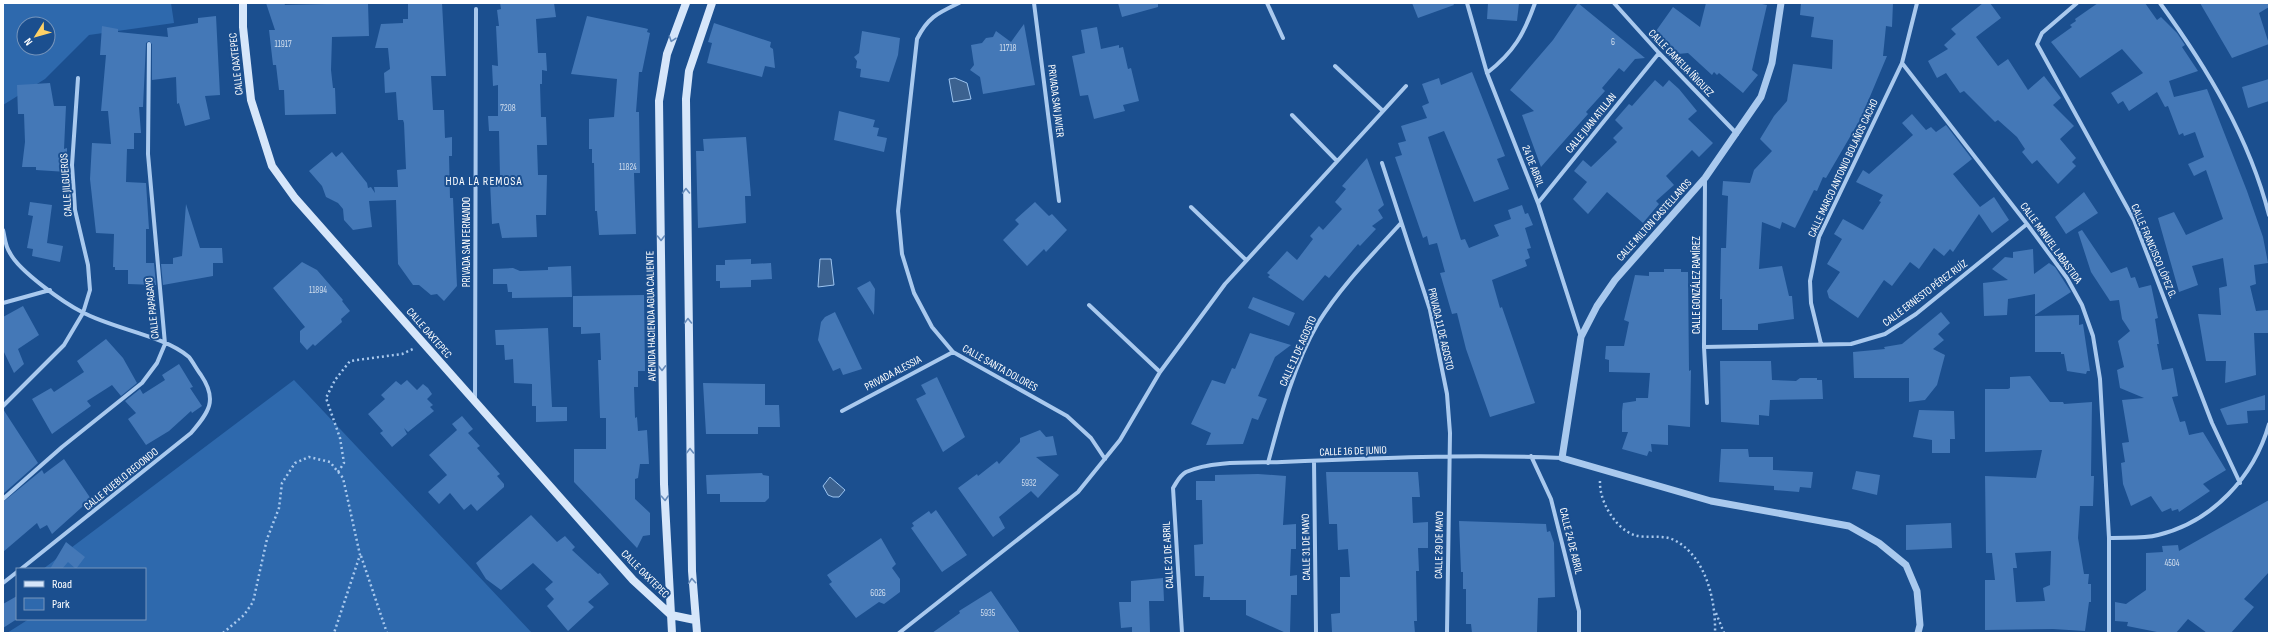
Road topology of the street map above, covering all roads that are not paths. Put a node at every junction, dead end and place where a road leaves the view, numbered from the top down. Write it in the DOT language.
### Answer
graph roads {
  1 [pos="244,3"];
  2 [pos="686,3"];
  3 [pos="712,3"];
  4 [pos="958,3"];
  5 [pos="1034,3"];
  6 [pos="1267,3"];
  7 [pos="1467,3"];
  8 [pos="1535,3"];
  9 [pos="1614,3"];
  10 [pos="1781,3"];
  11 [pos="1917,3"];
  12 [pos="2077,3"];
  13 [pos="2160,3"];
  14 [pos="476,9"];
  15 [pos="1284,38"];
  16 [pos="149,44"];
  17 [pos="1659,53"];
  18 [pos="1902,63"];
  19 [pos="1335,66"];
  20 [pos="1488,73"];
  21 [pos="78,78"];
  22 [pos="1406,86"];
  23 [pos="1383,111"];
  24 [pos="1292,115"];
  25 [pos="1738,134"];
  26 [pos="1337,161"];
  27 [pos="1382,163"];
  28 [pos="1706,178"];
  29 [pos="1059,201"];
  30 [pos="1538,203"];
  31 [pos="1191,207"];
  32 [pos="2269,215"];
  33 [pos="1401,223"];
  34 [pos="2027,224"];
  35 [pos="3,230"];
  36 [pos="1246,260"];
  37 [pos="50,290"];
  38 [pos="3,303"];
  39 [pos="1088,305"];
  40 [pos="83,313"];
  41 [pos="1581,337"];
  42 [pos="166,344"];
  43 [pos="1821,344"];
  44 [pos="1704,347"];
  45 [pos="953,352"];
  46 [pos="1160,372"];
  47 [pos="475,402"];
  48 [pos="1707,403"];
  49 [pos="3,406"];
  50 [pos="842,411"];
  51 [pos="2269,424"];
  52 [pos="1531,456"];
  53 [pos="1449,457"];
  54 [pos="1562,458"];
  55 [pos="1105,459"];
  56 [pos="1314,461"];
  57 [pos="1268,463"];
  58 [pos="1179,478"];
  59 [pos="2240,482"];
  60 [pos="3,499"];
  61 [pos="2110,538"];
  62 [pos="22,568"];
  63 [pos="16,573"];
  64 [pos="3,583"];
  65 [pos="670,615"];
  66 [pos="695,620"];
  67 [pos="1919,629"];
  68 [pos="672,633"];
  69 [pos="697,633"];
  70 [pos="900,633"];
  71 [pos="1182,633"];
  72 [pos="1316,633"];
  73 [pos="1447,633"];
  74 [pos="1579,633"];
  75 [pos="2109,633"];
  1 -- 47 [label="main road, CALLE OAXTEPEC"];
  2 -- 65 [label="main road, AVENIDA HACIENDA AGUA CALIENTE, one-way"];
  66 -- 3 [label="main road, one-way"];
  4 -- 45 [label="street, CALLE SANTA DOLORES"];
  5 -- 29 [label="street, PRIVADA SAN JAVIER"];
  6 -- 15 [label="street"];
  7 -- 20 [label="street, 24 DE ABRIL"];
  8 -- 20 [label="street"];
  9 -- 17 [label="street, CALLE CAMELIA ÍÑIGUEZ"];
  10 -- 25 [label="street, CALLE MILTON CASTELLANOS"];
  11 -- 18 [label="street, CALLE MARCO ANTONIO BOLAÑOS CACHO"];
  12 -- 59 [label="street, CALLE FRANCISCO LÓPEZ G."];
  13 -- 32 [label="street"];
  14 -- 47 [label="street, PRIVADA SAN FERNANDO"];
  16 -- 42 [label="street, CALLE PAPAGAYO"];
  17 -- 25 [label="street, CALLE CAMELIA ÍÑIGUEZ"];
  17 -- 30 [label="street, CALLE JUAN ATILLAN"];
  18 -- 34 [label="street, CALLE MANUEL LABASTIDA"];
  18 -- 43 [label="street, CALLE MARCO ANTONIO BOLAÑOS CACHO"];
  19 -- 23 [label="street"];
  20 -- 30 [label="street, 24 DE ABRIL"];
  21 -- 40 [label="street, CALLE JILGUEROS"];
  22 -- 23 [label="street"];
  23 -- 26 [label="street"];
  24 -- 26 [label="street"];
  25 -- 28 [label="street, CALLE MILTON CASTELLANOS"];
  26 -- 36 [label="street"];
  27 -- 33 [label="street, PRIVADA 11 DE AGOSTO"];
  28 -- 41 [label="street, CALLE MILTON CASTELLANOS"];
  28 -- 44 [label="street, CALLE GONZÁLEZ RAMÍREZ"];
  30 -- 41 [label="street, 24 DE ABRIL"];
  31 -- 36 [label="street"];
  33 -- 53 [label="street, PRIVADA 11 DE AGOSTO"];
  33 -- 57 [label="street, CALLE 11 DE AGOSTO"];
  34 -- 43 [label="street, CALLE ERNESTO PÉREZ RUÍZ"];
  34 -- 61 [label="street, CALLE MANUEL LABASTIDA"];
  35 -- 37 [label="street"];
  36 -- 46 [label="street"];
  37 -- 38 [label="street"];
  37 -- 40 [label="street"];
  39 -- 46 [label="street"];
  40 -- 42 [label="street"];
  40 -- 49 [label="street, CALLE JILGUEROS"];
  41 -- 54 [label="street, CALLE MILTON CASTELLANOS"];
  42 -- 60 [label="street, CALLE PAPAGAYO"];
  42 -- 62 [label="street, CALLE PUEBLO REDONDO"];
  43 -- 44 [label="street, CALLE GONZÁLEZ RAMÍREZ"];
  44 -- 48 [label="street"];
  45 -- 50 [label="street, PRIVADA ALESSIA"];
  45 -- 55 [label="street, CALLE SANTA DOLORES"];
  46 -- 55 [label="street"];
  47 -- 65 [label="main road, CALLE OAXTEPEC"];
  51 -- 59 [label="street"];
  52 -- 53 [label="street, CALLE 16 DE JUNIO"];
  52 -- 54 [label="street"];
  52 -- 74 [label="street, CALLE 24 DE ABRIL"];
  53 -- 56 [label="street, CALLE 16 DE JUNIO"];
  53 -- 73 [label="street, CALLE 29 DE MAYO"];
  54 -- 67 [label="street"];
  55 -- 70 [label="street"];
  56 -- 57 [label="street, CALLE 16 DE JUNIO"];
  56 -- 72 [label="street, CALLE 31 DE MAYO"];
  57 -- 58 [label="street, CALLE 16 DE JUNIO"];
  58 -- 71 [label="street, CALLE 21 DE ABRIL"];
  59 -- 61 [label="street"];
  61 -- 75 [label="street, CALLE MANUEL LABASTIDA"];
  63 -- 64 [label="street"];
  65 -- 66 [label="main road, CALLE OAXTEPEC"];
  65 -- 68 [label="main road, AVENIDA HACIENDA AGUA CALIENTE"];
  66 -- 69 [label="main road"];
}
